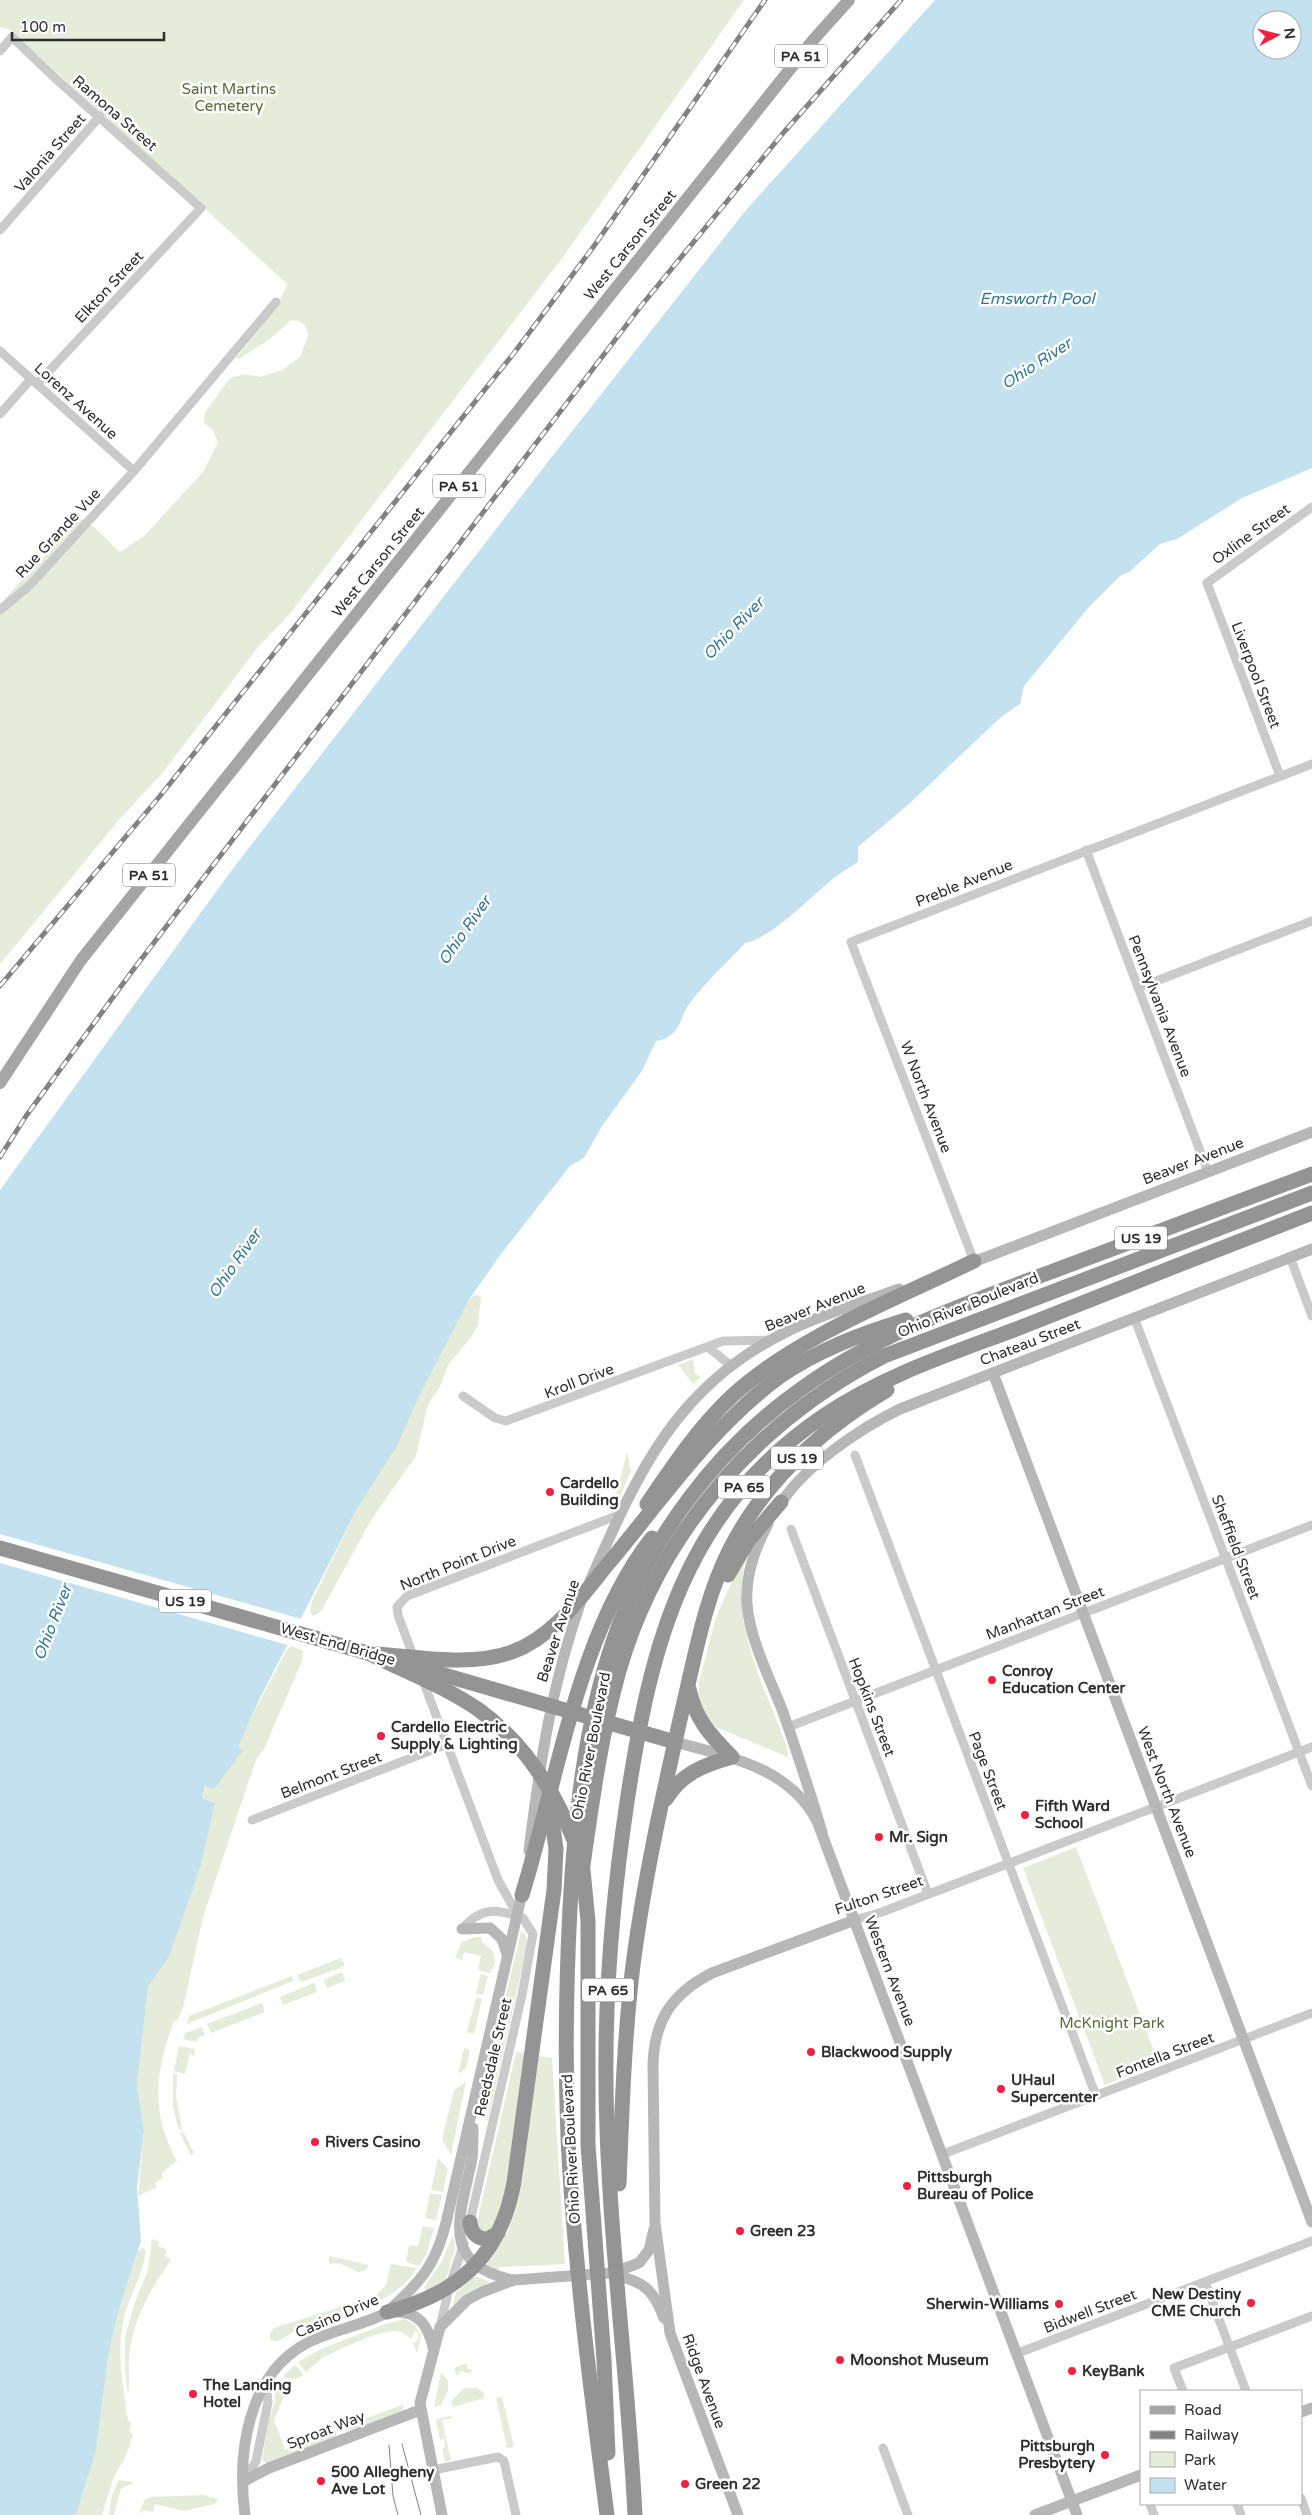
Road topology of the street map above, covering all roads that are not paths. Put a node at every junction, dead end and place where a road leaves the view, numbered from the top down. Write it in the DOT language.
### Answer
graph roads {
  1 [pos="849,0"];
  2 [pos="0,51"];
  3 [pos="100,116"];
  4 [pos="201,208"];
  5 [pos="0,230"];
  6 [pos="276,302"];
  7 [pos="0,351"];
  8 [pos="34,381"];
  9 [pos="0,414"];
  10 [pos="134,471"];
  11 [pos="1312,507"];
  12 [pos="1207,583"];
  13 [pos="0,610"];
  14 [pos="1312,764"];
  15 [pos="1280,776"];
  16 [pos="1086,850"];
  17 [pos="1312,921"];
  18 [pos="851,942"];
  19 [pos="1138,988"];
  20 [pos="0,1084"];
  21 [pos="1312,1132"];
  22 [pos="1208,1172"];
  23 [pos="1312,1174"];
  24 [pos="1312,1193"];
  25 [pos="1312,1212"];
  26 [pos="1312,1249"];
  27 [pos="1290,1257"];
  28 [pos="974,1261"];
  29 [pos="971,1301"];
  30 [pos="1312,1316"];
  31 [pos="1134,1317"];
  32 [pos="771,1340"];
  33 [pos="708,1347"];
  34 [pos="970,1347"];
  35 [pos="730,1365"];
  36 [pos="993,1373"];
  37 [pos="464,1396"];
  38 [pos="855,1455"];
  39 [pos="781,1502"];
  40 [pos="653,1503"];
  41 [pos="619,1515"];
  42 [pos="677,1515"];
  43 [pos="1312,1525"];
  44 [pos="791,1529"];
  45 [pos="0,1548"];
  46 [pos="1226,1558"];
  47 [pos="1083,1613"];
  48 [pos="700,1638"];
  49 [pos="370,1654"];
  50 [pos="936,1670"];
  51 [pos="688,1685"];
  52 [pos="856,1701"];
  53 [pos="788,1727"];
  54 [pos="675,1742"];
  55 [pos="447,1744"];
  56 [pos="1312,1747"];
  57 [pos="1299,1752"];
  58 [pos="732,1757"];
  59 [pos="540,1774"];
  60 [pos="1312,1786"];
  61 [pos="661,1806"];
  62 [pos="1156,1806"];
  63 [pos="252,1820"];
  64 [pos="822,1832"];
  65 [pos="1008,1863"];
  66 [pos="928,1894"];
  67 [pos="522,1895"];
  68 [pos="518,1916"];
  69 [pos="855,1920"];
  70 [pos="462,1929"];
  71 [pos="508,1954"];
  72 [pos="567,1975"];
  73 [pos="1312,2013"];
  74 [pos="1244,2039"];
  75 [pos="1096,2096"];
  76 [pos="475,2099"];
  77 [pos="943,2154"];
  78 [pos="470,2222"];
  79 [pos="1312,2222"];
  80 [pos="446,2223"];
  81 [pos="655,2223"];
  82 [pos="498,2233"];
  83 [pos="1312,2241"];
  84 [pos="463,2246"];
  85 [pos="616,2252"];
  86 [pos="476,2266"];
  87 [pos="610,2273"];
  88 [pos="514,2280"];
  89 [pos="1205,2282"];
  90 [pos="449,2288"];
  91 [pos="387,2312"];
  92 [pos="1312,2316"];
  93 [pos="440,2327"];
  94 [pos="670,2333"];
  95 [pos="1230,2346"];
  96 [pos="433,2347"];
  97 [pos="1018,2354"];
  98 [pos="1183,2390"];
  99 [pos="1246,2390"];
  100 [pos="420,2410"];
  101 [pos="883,2448"];
  102 [pos="633,2466"];
  103 [pos="433,2470"];
  104 [pos="1140,2477"];
  105 [pos="244,2481"];
  106 [pos="1302,2501"];
  107 [pos="1072,2502"];
  108 [pos="245,2515"];
  109 [pos="442,2515"];
  110 [pos="516,2515"];
  111 [pos="608,2515"];
  112 [pos="636,2515"];
  113 [pos="640,2515"];
  114 [pos="738,2515"];
  115 [pos="908,2515"];
  116 [pos="1035,2515"];
  117 [pos="1077,2515"];
  118 [pos="1307,2515"];
  1 -- 20 [label="main road, West Carson Street / PA 51"];
  2 -- 3 [label="street, Ramona Street"];
  3 -- 4 [label="street, Ramona Street"];
  3 -- 5 [label="street, Valonia Street"];
  4 -- 8 [label="street, Elkton Street"];
  6 -- 10 [label="street, Rue Grande Vue"];
  7 -- 8 [label="street, Lorenz Avenue"];
  8 -- 9 [label="street, Elkton Street"];
  8 -- 10 [label="street, Lorenz Avenue"];
  10 -- 13 [label="street, Rue Grande Vue"];
  11 -- 12 [label="street, Oxline Street"];
  12 -- 15 [label="street, Liverpool Street"];
  14 -- 15 [label="street, Preble Avenue"];
  15 -- 16 [label="street, Preble Avenue"];
  16 -- 18 [label="street, Preble Avenue"];
  16 -- 19 [label="street, Pennsylvania Avenue"];
  17 -- 19 [label="street"];
  18 -- 28 [label="street, W North Avenue"];
  19 -- 22 [label="street, Pennsylvania Avenue"];
  21 -- 22 [label="main road, Beaver Avenue"];
  22 -- 28 [label="main road, Beaver Avenue"];
  23 -- 29 [label="highway, Ohio River Boulevard / US 19"];
  24 -- 72 [label="highway"];
  25 -- 34 [label="highway, US 19"];
  26 -- 27 [label="main road, Chateau Street"];
  27 -- 30 [label="street"];
  27 -- 31 [label="main road, Chateau Street"];
  28 -- 32 [label="main road, Beaver Avenue"];
  28 -- 40 [label="highway"];
  29 -- 40 [label="highway, US 19"];
  29 -- 42 [label="highway, Ohio River Boulevard / PA 65"];
  31 -- 36 [label="main road, Chateau Street"];
  31 -- 46 [label="street, Sheffield Street"];
  32 -- 33 [label="street, Kroll Drive"];
  32 -- 35 [label="main road, Beaver Avenue"];
  33 -- 35 [label="street"];
  33 -- 37 [label="street, Kroll Drive"];
  34 -- 48 [label="highway, US 19"];
  34 -- 85 [label="highway, PA 65"];
  35 -- 41 [label="main road, Beaver Avenue"];
  36 -- 39 [label="main road, Chateau Street"];
  36 -- 47 [label="main road, West North Avenue"];
  38 -- 50 [label="street, Page Street"];
  39 -- 48 [label="highway"];
  39 -- 53 [label="main road, Western Avenue"];
  40 -- 49 [label="highway, US 19"];
  41 -- 55 [label="street, North Point Drive"];
  41 -- 67 [label="main road, Beaver Avenue"];
  42 -- 67 [label="highway"];
  42 -- 72 [label="highway, Ohio River Boulevard / PA 65"];
  43 -- 46 [label="street, Manhattan Street"];
  44 -- 52 [label="street, Hopkins Street"];
  45 -- 49 [label="highway, West End Bridge / US 19"];
  46 -- 47 [label="street, Manhattan Street"];
  46 -- 57 [label="street, Sheffield Street"];
  47 -- 50 [label="street, Manhattan Street"];
  47 -- 62 [label="main road, West North Avenue"];
  48 -- 51 [label="highway, US 19"];
  49 -- 54 [label="highway, West End Bridge / US 19"];
  49 -- 59 [label="highway"];
  50 -- 52 [label="street, Manhattan Street"];
  50 -- 65 [label="street, Page Street"];
  51 -- 54 [label="highway, US 19"];
  51 -- 58 [label="highway"];
  52 -- 53 [label="street, Manhattan Street"];
  52 -- 66 [label="street, Hopkins Street"];
  53 -- 64 [label="main road, Western Avenue"];
  54 -- 58 [label="main road, Western Avenue"];
  54 -- 61 [label="highway"];
  55 -- 63 [label="street, Belmont Street"];
  55 -- 68 [label="street, North Point Drive"];
  56 -- 57 [label="street, Fulton Street"];
  57 -- 60 [label="street, Sheffield Street"];
  57 -- 62 [label="street, Fulton Street"];
  58 -- 61 [label="highway"];
  58 -- 64 [label="main road, Western Avenue"];
  59 -- 82 [label="highway"];
  59 -- 111 [label="highway"];
  61 -- 85 [label="highway"];
  62 -- 65 [label="street, Fulton Street"];
  62 -- 74 [label="main road, West North Avenue"];
  64 -- 69 [label="main road, Western Avenue"];
  65 -- 66 [label="street, Fulton Street"];
  65 -- 75 [label="street, Page Street"];
  66 -- 69 [label="street, Fulton Street"];
  67 -- 68 [label="main road, Beaver Avenue"];
  68 -- 70 [label="street"];
  68 -- 71 [label="main road, Reedsdale Street"];
  68 -- 78 [label="street, Reedsdale Street"];
  69 -- 77 [label="main road, Western Avenue"];
  69 -- 81 [label="main road, Fulton Street"];
  70 -- 71 [label="main road"];
  71 -- 76 [label="main road, Reedsdale Street"];
  72 -- 111 [label="highway, Ohio River Boulevard / PA 65"];
  73 -- 74 [label="street, Fontella Street"];
  74 -- 75 [label="street, Fontella Street"];
  74 -- 79 [label="main road, West North Avenue"];
  75 -- 77 [label="street, Fontella Street"];
  76 -- 80 [label="main road, Reedsdale Street"];
  76 -- 84 [label="main road"];
  77 -- 97 [label="main road, Western Avenue"];
  78 -- 82 [label="highway"];
  78 -- 84 [label="street, Reedsdale Street"];
  80 -- 91 [label="main road, Casino Drive"];
  81 -- 87 [label="main road"];
  81 -- 94 [label="main road, Ridge Avenue"];
  82 -- 86 [label="highway"];
  83 -- 89 [label="street, Bidwell Street"];
  84 -- 86 [label="main road"];
  84 -- 90 [label="street, Reedsdale Street"];
  85 -- 102 [label="highway, PA 65"];
  86 -- 88 [label="main road"];
  86 -- 90 [label="highway"];
  87 -- 88 [label="main road"];
  87 -- 94 [label="main road"];
  88 -- 93 [label="main road"];
  89 -- 95 [label="street"];
  89 -- 97 [label="street, Bidwell Street"];
  90 -- 91 [label="highway"];
  90 -- 93 [label="street, Reedsdale Street"];
  91 -- 96 [label="main road"];
  91 -- 105 [label="main road, Casino Drive"];
  92 -- 95 [label="street"];
  93 -- 96 [label="main road, Reedsdale Street"];
  94 -- 114 [label="main road, Ridge Avenue"];
  95 -- 98 [label="street"];
  95 -- 99 [label="street"];
  96 -- 100 [label="main road, Reedsdale Street"];
  97 -- 107 [label="main road, Western Avenue"];
  100 -- 103 [label="main road, Reedsdale Street"];
  100 -- 105 [label="main road, Sproat Way"];
  101 -- 115 [label="street"];
  102 -- 112 [label="highway, PA 65"];
  102 -- 113 [label="highway"];
  103 -- 109 [label="main road, Reedsdale Street"];
  103 -- 110 [label="street"];
  104 -- 107 [label="main road"];
  105 -- 108 [label="main road, Casino Drive"];
  106 -- 118 [label="street"];
  107 -- 116 [label="main road"];
  107 -- 117 [label="main road, Western Avenue"];
}
